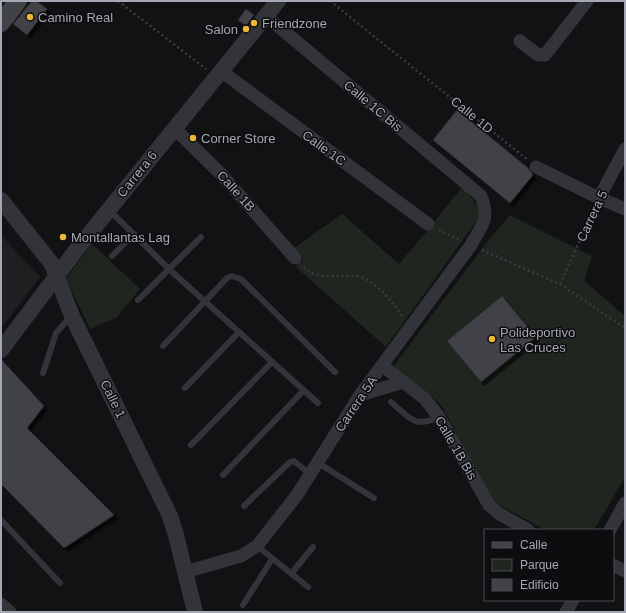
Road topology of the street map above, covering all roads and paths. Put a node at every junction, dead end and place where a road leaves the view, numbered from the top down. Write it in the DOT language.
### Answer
graph roads {
  1 [pos="18,1"];
  2 [pos="118,1"];
  3 [pos="278,1"];
  4 [pos="330,1"];
  5 [pos="587,1"];
  6 [pos="266,16"];
  7 [pos="1,23"];
  8 [pos="520,41"];
  9 [pos="218,74"];
  10 [pos="174,128"];
  11 [pos="624,155"];
  12 [pos="536,167"];
  13 [pos="481,196"];
  14 [pos="599,198"];
  15 [pos="1,200"];
  16 [pos="625,209"];
  17 [pos="109,210"];
  18 [pos="428,224"];
  19 [pos="134,234"];
  20 [pos="201,237"];
  21 [pos="471,245"];
  22 [pos="112,256"];
  23 [pos="295,258"];
  24 [pos="170,270"];
  25 [pos="57,276"];
  26 [pos="560,284"];
  27 [pos="138,300"];
  28 [pos="205,301"];
  29 [pos="72,316"];
  30 [pos="411,328"];
  31 [pos="625,328"];
  32 [pos="239,332"];
  33 [pos="163,346"];
  34 [pos="1,350"];
  35 [pos="272,362"];
  36 [pos="383,366"];
  37 [pos="335,372"];
  38 [pos="43,373"];
  39 [pos="404,382"];
  40 [pos="186,388"];
  41 [pos="303,391"];
  42 [pos="360,395"];
  43 [pos="391,402"];
  44 [pos="318,404"];
  45 [pos="439,417"];
  46 [pos="191,445"];
  47 [pos="318,463"];
  48 [pos="223,475"];
  49 [pos="311,475"];
  50 [pos="374,498"];
  51 [pos="244,506"];
  52 [pos="623,509"];
  53 [pos="1,520"];
  54 [pos="526,529"];
  55 [pos="611,529"];
  56 [pos="257,546"];
  57 [pos="313,547"];
  58 [pos="272,559"];
  59 [pos="614,566"];
  60 [pos="625,571"];
  61 [pos="185,572"];
  62 [pos="291,574"];
  63 [pos="60,583"];
  64 [pos="308,587"];
  65 [pos="572,601"];
  66 [pos="1,604"];
  67 [pos="243,605"];
  68 [pos="10,612"];
  69 [pos="195,612"];
  70 [pos="566,612"];
  1 -- 7 [label="main road"];
  2 -- 9 [label="path"];
  3 -- 6 [label="street, Carrera 6"];
  4 -- 12 [label="path, Calle 1D"];
  5 -- 8 [label="street"];
  6 -- 9 [label="street, Carrera 6"];
  6 -- 13 [label="street, Calle 1C Bis"];
  9 -- 10 [label="street, Carrera 6"];
  9 -- 18 [label="street, Calle 1C"];
  10 -- 17 [label="street, Carrera 6"];
  10 -- 23 [label="street, Calle 1B"];
  11 -- 14 [label="street, Carrera 5"];
  12 -- 14 [label="street"];
  13 -- 21 [label="street, Carrera 5A"];
  14 -- 16 [label="street"];
  14 -- 26 [label="path, Carrera 5"];
  15 -- 25 [label="street, Calle 1"];
  17 -- 19 [label="lane"];
  17 -- 25 [label="street, Carrera 6"];
  18 -- 21 [label="path"];
  19 -- 22 [label="lane"];
  19 -- 24 [label="lane"];
  20 -- 24 [label="lane"];
  21 -- 26 [label="path"];
  21 -- 30 [label="street, Carrera 5A"];
  23 -- 30 [label="path"];
  24 -- 27 [label="lane"];
  24 -- 28 [label="lane"];
  25 -- 29 [label="street, Calle 1"];
  25 -- 34 [label="street, Carrera 6"];
  26 -- 31 [label="path"];
  28 -- 32 [label="lane"];
  28 -- 33 [label="lane"];
  28 -- 37 [label="lane"];
  29 -- 38 [label="lane"];
  29 -- 61 [label="street, Calle 1"];
  30 -- 36 [label="street, Carrera 5A"];
  32 -- 35 [label="lane"];
  32 -- 40 [label="lane"];
  35 -- 41 [label="lane"];
  35 -- 46 [label="lane"];
  36 -- 39 [label="street, Calle 1B Bis"];
  36 -- 42 [label="street, Carrera 5A"];
  39 -- 42 [label="street"];
  39 -- 45 [label="street, Calle 1B Bis"];
  41 -- 44 [label="lane"];
  41 -- 48 [label="lane"];
  42 -- 47 [label="street, Carrera 5A"];
  43 -- 45 [label="lane"];
  45 -- 54 [label="street, Calle 1B Bis"];
  47 -- 49 [label="street, Carrera 5A"];
  47 -- 50 [label="lane"];
  49 -- 51 [label="lane"];
  49 -- 56 [label="street, Carrera 5A"];
  52 -- 55 [label="street"];
  53 -- 63 [label="lane"];
  56 -- 58 [label="lane"];
  56 -- 61 [label="street, Carrera 5A"];
  57 -- 62 [label="lane"];
  58 -- 62 [label="lane"];
  58 -- 67 [label="lane"];
  59 -- 60 [label="street"];
  61 -- 69 [label="street, Calle 1"];
  62 -- 64 [label="lane"];
  65 -- 70 [label="street"];
  66 -- 68 [label="street"];
}
